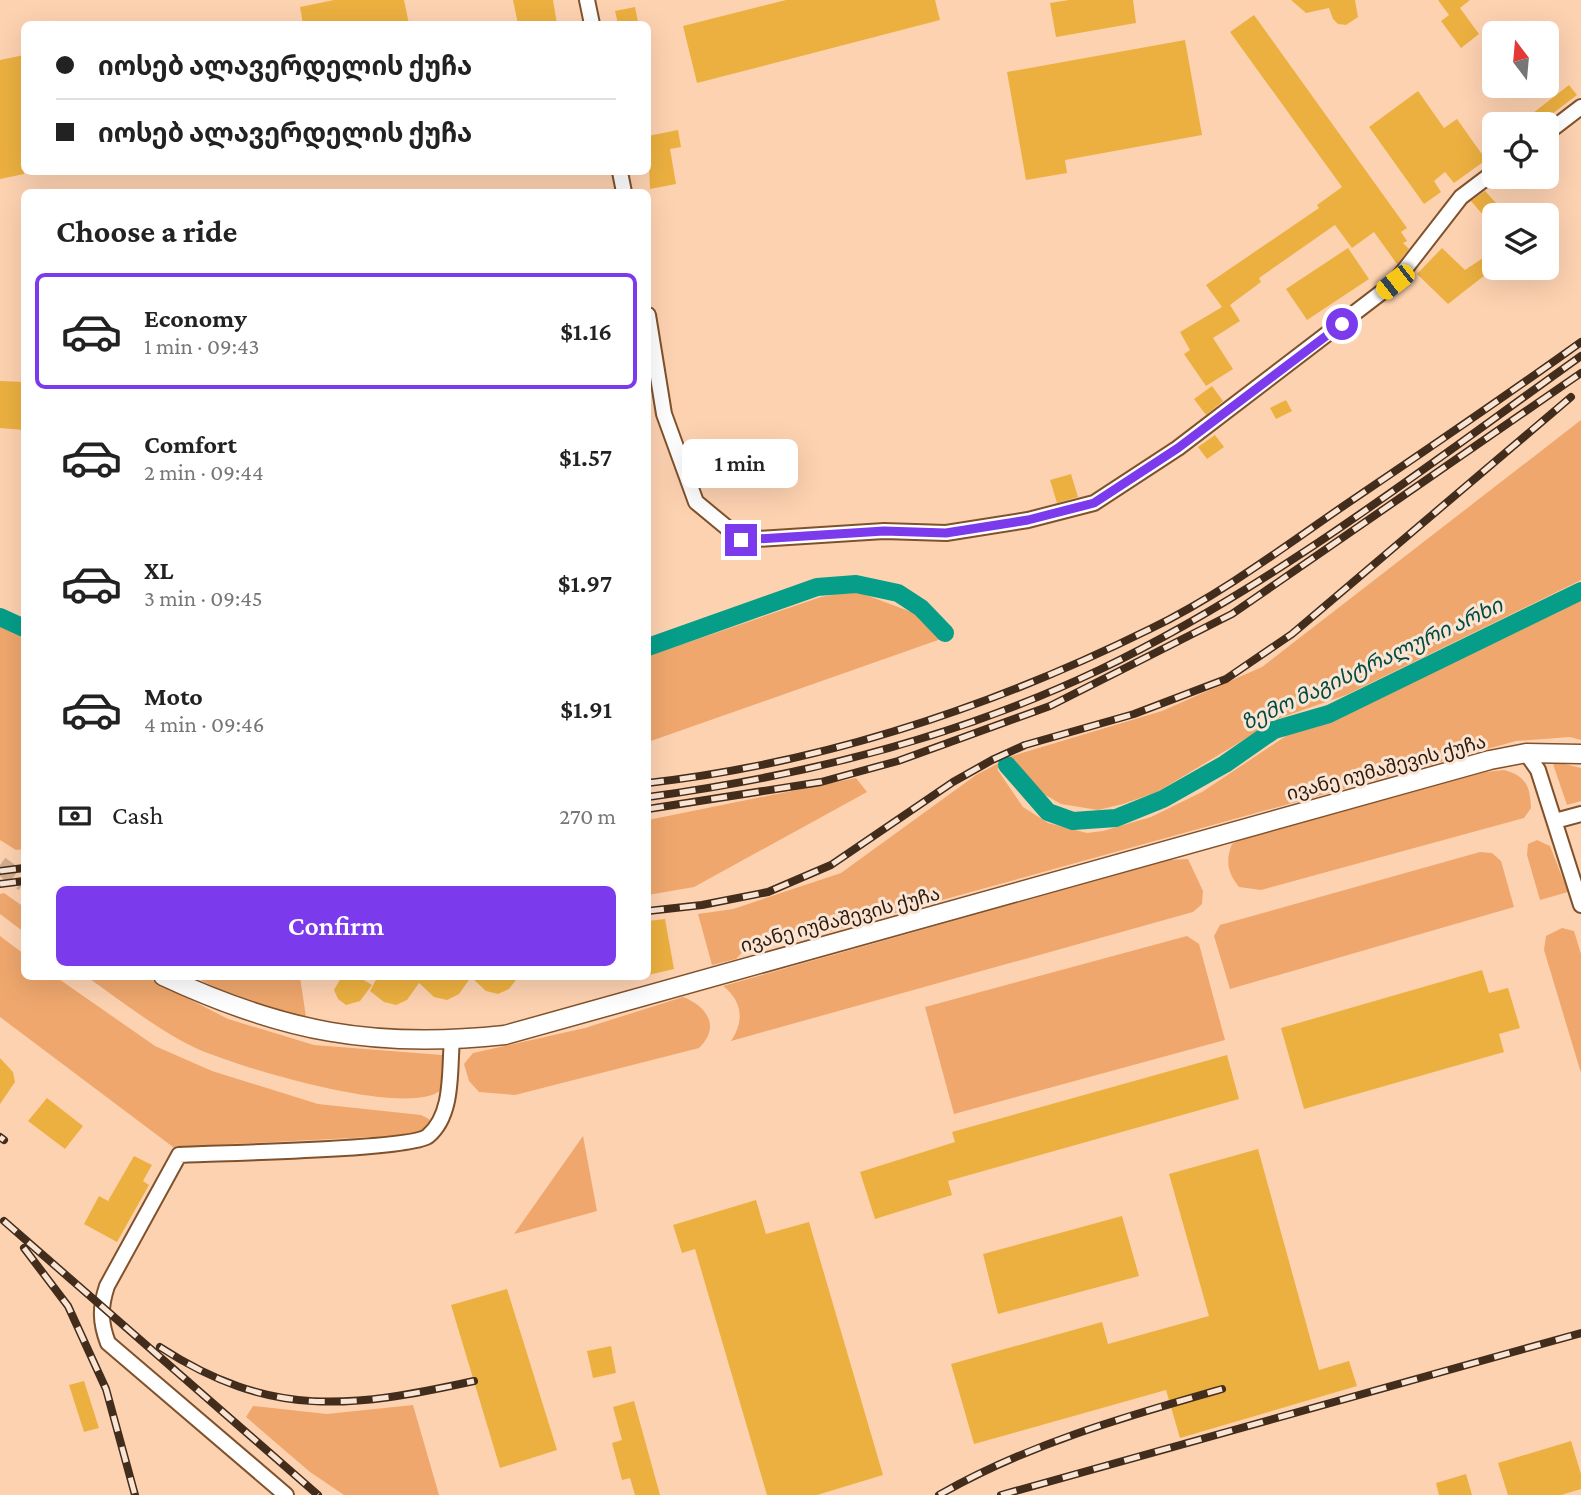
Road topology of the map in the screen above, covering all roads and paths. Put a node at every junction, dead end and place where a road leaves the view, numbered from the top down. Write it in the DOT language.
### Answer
graph roads {
  1 [pos="587,0"];
  2 [pos="591,21"];
  3 [pos="1581,107"];
  4 [pos="1559,124"];
  5 [pos="1482,181"];
  6 [pos="651,332"];
  7 [pos="1526,753"];
  8 [pos="1581,754"];
  9 [pos="1581,814"];
  10 [pos="1555,821"];
  11 [pos="1581,905"];
  12 [pos="172,980"];
  13 [pos="452,1040"];
  14 [pos="286,1495"];
  1 -- 2 [label="street"];
  3 -- 4 [label="street"];
  5 -- 6 [label="street"];
  7 -- 8 [label="street, ივანე იუმაშევის ქუჩა"];
  7 -- 10 [label="street"];
  7 -- 13 [label="street, ივანე იუმაშევის ქუჩა"];
  9 -- 10 [label="street"];
  10 -- 11 [label="street"];
  12 -- 13 [label="street, ივანე იუმაშევის ქუჩა"];
  13 -- 14 [label="street"];
}
